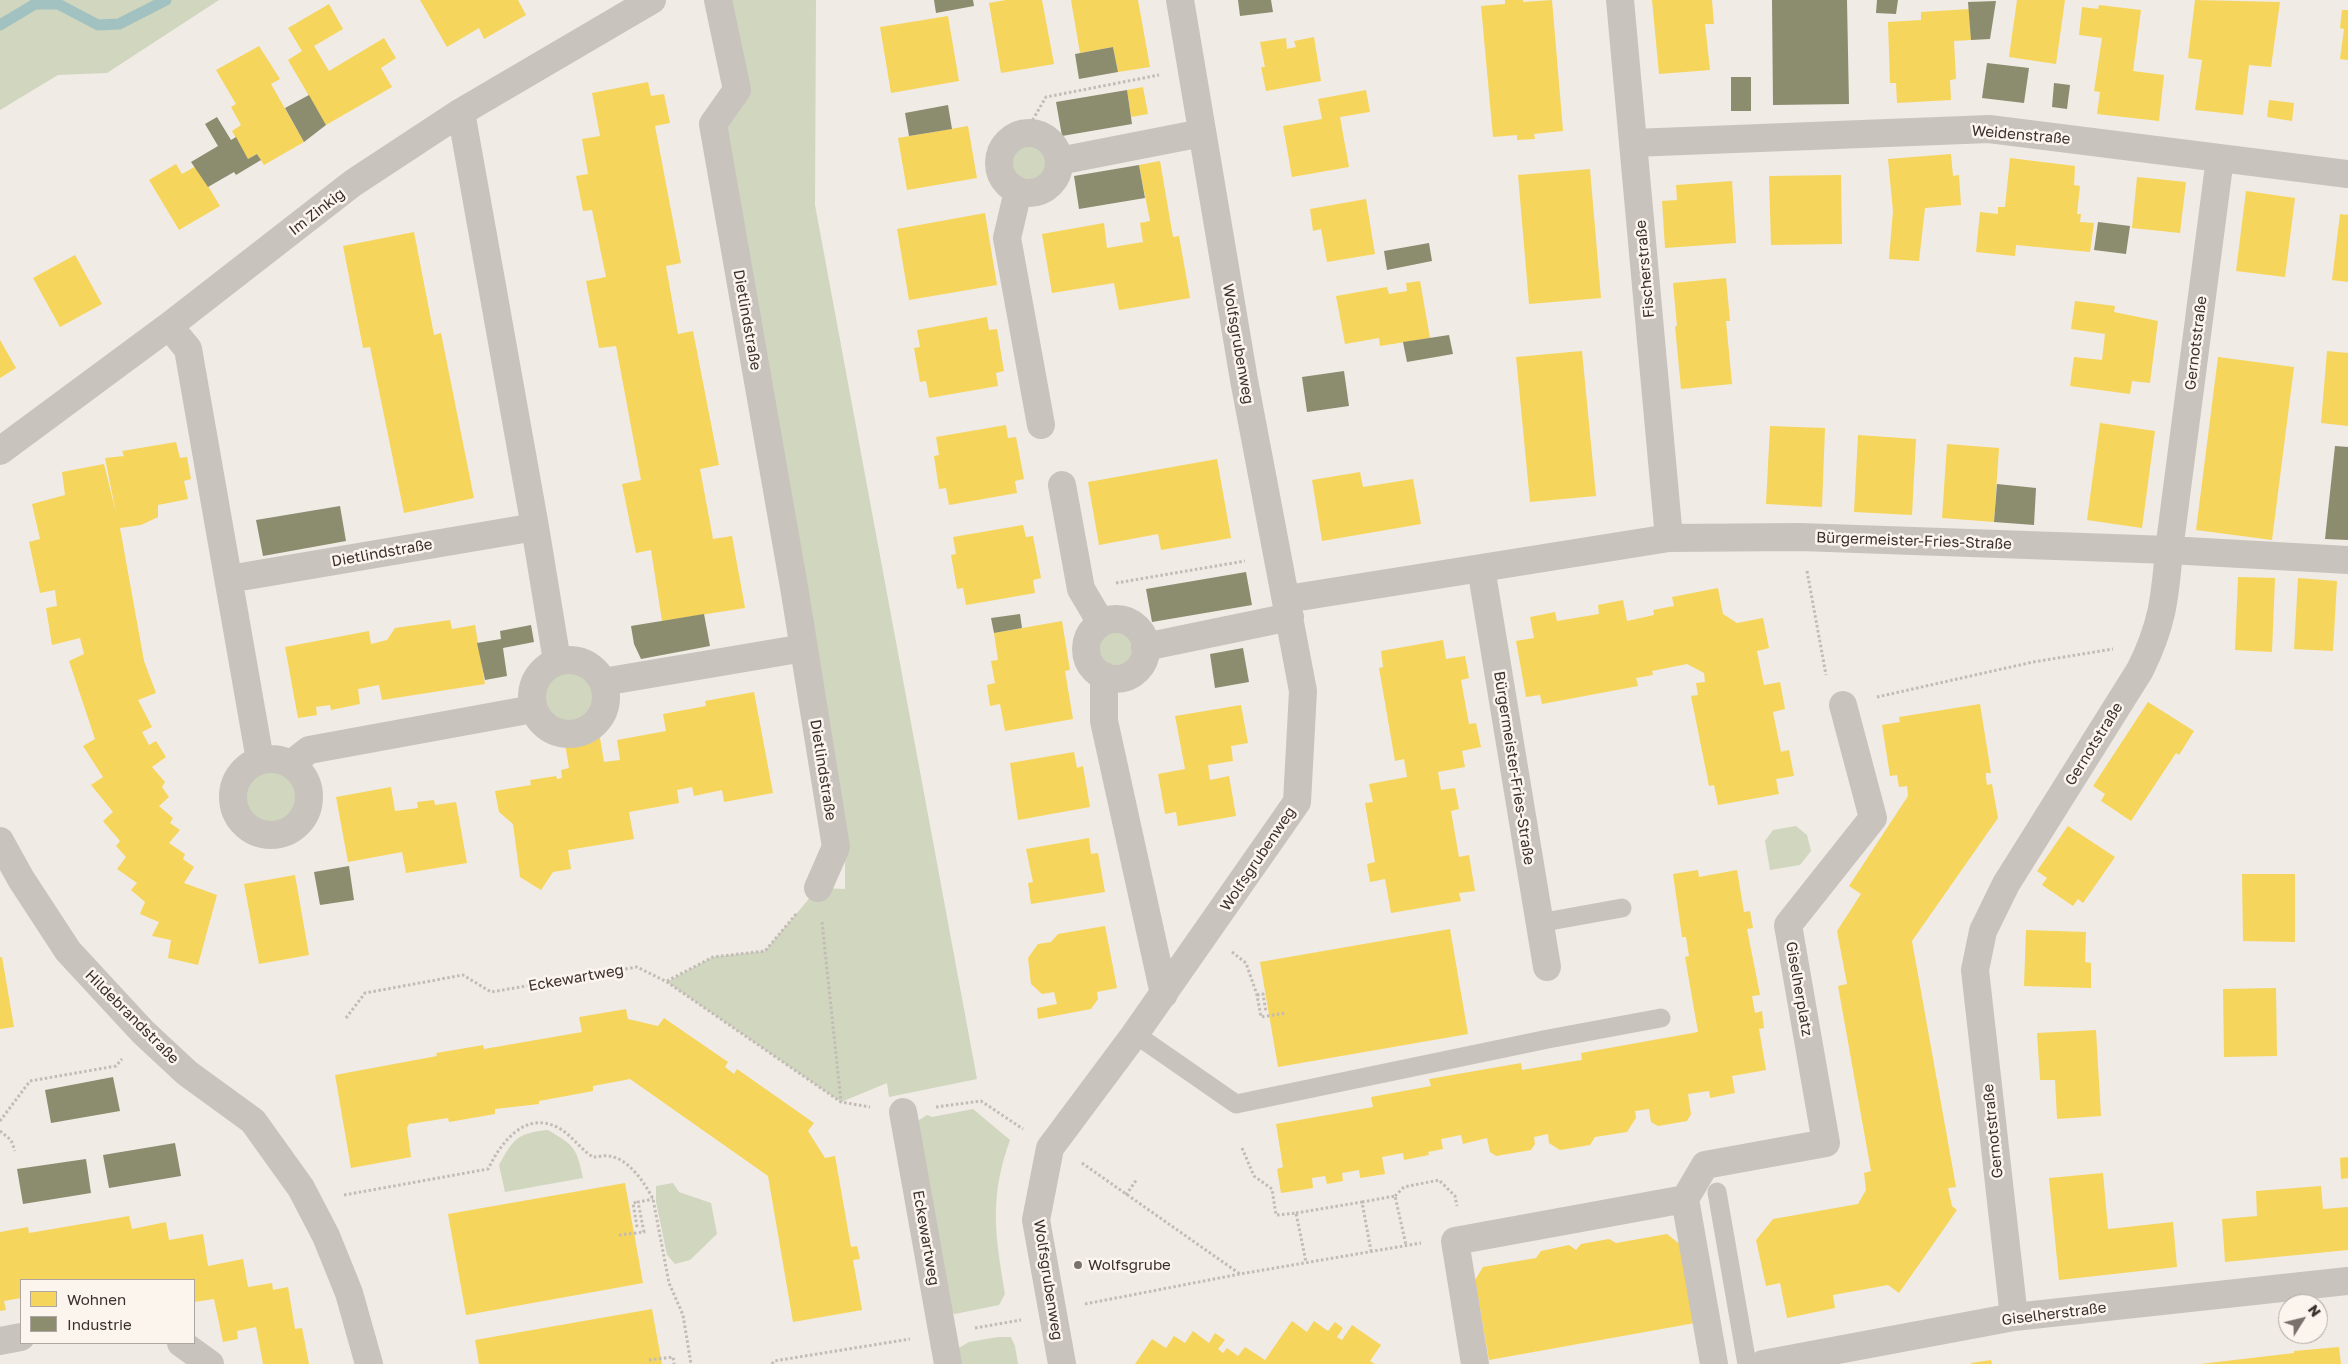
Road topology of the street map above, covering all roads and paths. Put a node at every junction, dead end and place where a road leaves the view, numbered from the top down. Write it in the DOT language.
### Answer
graph roads {
  1 [pos="652,0"];
  2 [pos="718,0"];
  3 [pos="1180,0"];
  4 [pos="1620,0"];
  5 [pos="1191,69"];
  6 [pos="461,112"];
  7 [pos="1025,133"];
  8 [pos="1202,133"];
  9 [pos="1633,143"];
  10 [pos="2220,158"];
  11 [pos="1059,160"];
  12 [pos="2348,174"];
  13 [pos="1018,190"];
  14 [pos="169,326"];
  15 [pos="1041,425"];
  16 [pos="0,451"];
  17 [pos="1062,485"];
  18 [pos="536,527"];
  19 [pos="1800,537"];
  20 [pos="1669,538"];
  21 [pos="2169,550"];
  22 [pos="1278,555"];
  23 [pos="2348,560"];
  24 [pos="1481,568"];
  25 [pos="1144,578"];
  26 [pos="229,579"];
  27 [pos="1288,608"];
  28 [pos="1100,623"];
  29 [pos="2153,643"];
  30 [pos="1145,647"];
  31 [pos="804,648"];
  32 [pos="557,661"];
  33 [pos="1104,676"];
  34 [pos="603,682"];
  35 [pos="1843,705"];
  36 [pos="533,708"];
  37 [pos="260,760"];
  38 [pos="291,764"];
  39 [pos="0,841"];
  40 [pos="818,888"];
  41 [pos="1622,908"];
  42 [pos="1539,923"];
  43 [pos="1208,932"];
  44 [pos="1547,967"];
  45 [pos="667,982"];
  46 [pos="1164,994"];
  47 [pos="1257,995"];
  48 [pos="1266,1012"];
  49 [pos="1286,1013"];
  50 [pos="346,1018"];
  51 [pos="1661,1018"];
  52 [pos="143,1032"];
  53 [pos="1135,1034"];
  54 [pos="841,1102"];
  55 [pos="903,1112"];
  56 [pos="0,1121"];
  57 [pos="0,1131"];
  58 [pos="1050,1148"];
  59 [pos="1242,1148"];
  60 [pos="15,1151"];
  61 [pos="1137,1179"];
  62 [pos="1717,1192"];
  63 [pos="1126,1194"];
  64 [pos="1395,1196"];
  65 [pos="653,1199"];
  66 [pos="1685,1199"];
  67 [pos="309,1202"];
  68 [pos="638,1202"];
  69 [pos="1362,1202"];
  70 [pos="1296,1213"];
  71 [pos="637,1227"];
  72 [pos="620,1235"];
  73 [pos="1459,1240"];
  74 [pos="1406,1245"];
  75 [pos="1371,1251"];
  76 [pos="1306,1262"];
  77 [pos="1240,1274"];
  78 [pos="2348,1281"];
  79 [pos="1054,1315"];
  80 [pos="2014,1317"];
  81 [pos="20,1337"];
  82 [pos="0,1341"];
  83 [pos="182,1344"];
  84 [pos="649,1360"];
  85 [pos="210,1364"];
  86 [pos="369,1364"];
  87 [pos="674,1364"];
  88 [pos="691,1364"];
  89 [pos="948,1364"];
  90 [pos="1062,1364"];
  91 [pos="1476,1364"];
  92 [pos="1714,1364"];
  93 [pos="1747,1364"];
  94 [pos="1762,1364"];
  1 -- 6 [label="street, Im Zinkig"];
  2 -- 31 [label="street, Dietlindstraße"];
  3 -- 5 [label="street, Wolfsgrubenweg"];
  4 -- 9 [label="street, Fischerstraße"];
  5 -- 7 [label="path"];
  5 -- 8 [label="street, Wolfsgrubenweg"];
  6 -- 14 [label="street, Im Zinkig"];
  6 -- 18 [label="street"];
  7 -- 11 [label="street"];
  7 -- 13 [label="street"];
  8 -- 11 [label="street"];
  8 -- 22 [label="street, Wolfsgrubenweg"];
  9 -- 10 [label="street, Weidenstraße"];
  9 -- 20 [label="street, Fischerstraße"];
  10 -- 12 [label="street, Weidenstraße"];
  10 -- 21 [label="street, Gernotstraße"];
  11 -- 13 [label="street"];
  13 -- 15 [label="street"];
  14 -- 16 [label="street, Im Zinkig"];
  14 -- 26 [label="street"];
  17 -- 28 [label="street"];
  18 -- 26 [label="street, Dietlindstraße"];
  18 -- 32 [label="street"];
  19 -- 20 [label="street, Bürgermeister-Fries-Straße"];
  19 -- 21 [label="street, Bürgermeister-Fries-Straße"];
  19 -- 35 [label="path"];
  20 -- 24 [label="street, Bürgermeister-Fries-Straße"];
  21 -- 23 [label="street, Bürgermeister-Fries-Straße"];
  21 -- 29 [label="street, Gernotstraße"];
  22 -- 25 [label="path"];
  22 -- 27 [label="street, Wolfsgrubenweg"];
  24 -- 27 [label="street, Bürgermeister-Fries-Straße"];
  24 -- 42 [label="street, Bürgermeister-Fries-Straße"];
  26 -- 37 [label="street"];
  27 -- 30 [label="street"];
  27 -- 43 [label="street, Wolfsgrubenweg"];
  28 -- 30 [label="street"];
  28 -- 33 [label="street"];
  29 -- 35 [label="path"];
  29 -- 80 [label="street, Gernotstraße"];
  30 -- 33 [label="street"];
  31 -- 34 [label="street"];
  31 -- 40 [label="street, Dietlindstraße"];
  32 -- 34 [label="street"];
  32 -- 36 [label="street"];
  33 -- 46 [label="street"];
  34 -- 36 [label="street"];
  35 -- 66 [label="street, Giselherplatz"];
  36 -- 38 [label="street"];
  37 -- 38 [label="street"];
  37 -- 38 [label="street"];
  39 -- 52 [label="street, Hildebrandstraße"];
  40 -- 45 [label="path"];
  40 -- 54 [label="path"];
  41 -- 42 [label="lane"];
  42 -- 44 [label="street, Bürgermeister-Fries-Straße"];
  43 -- 46 [label="street, Wolfsgrubenweg"];
  43 -- 47 [label="path"];
  45 -- 50 [label="path, Eckewartweg"];
  45 -- 54 [label="path, Eckewartweg"];
  46 -- 53 [label="street, Wolfsgrubenweg"];
  47 -- 48 [label="path"];
  47 -- 49 [label="path"];
  51 -- 53 [label="lane"];
  52 -- 56 [label="path"];
  52 -- 67 [label="street, Hildebrandstraße"];
  53 -- 58 [label="street, Wolfsgrubenweg"];
  54 -- 55 [label="path, Eckewartweg"];
  55 -- 58 [label="path, Eckewartweg"];
  55 -- 89 [label="street, Eckewartweg"];
  57 -- 60 [label="path"];
  58 -- 63 [label="path, Eckewartweg"];
  58 -- 79 [label="street, Wolfsgrubenweg"];
  59 -- 70 [label="path"];
  61 -- 63 [label="path"];
  62 -- 93 [label="lane"];
  63 -- 77 [label="path, Eckewartweg"];
  64 -- 69 [label="path"];
  64 -- 73 [label="path"];
  64 -- 74 [label="path"];
  65 -- 67 [label="path"];
  65 -- 68 [label="path"];
  65 -- 88 [label="path"];
  66 -- 73 [label="street"];
  66 -- 92 [label="street"];
  67 -- 86 [label="street, Hildebrandstraße"];
  68 -- 71 [label="path"];
  68 -- 72 [label="path"];
  69 -- 70 [label="path"];
  69 -- 75 [label="path"];
  70 -- 76 [label="path"];
  73 -- 74 [label="path"];
  73 -- 91 [label="street"];
  74 -- 75 [label="path"];
  75 -- 76 [label="path"];
  76 -- 77 [label="path"];
  77 -- 79 [label="path"];
  78 -- 80 [label="street, Giselherstraße"];
  79 -- 90 [label="street, Wolfsgrubenweg"];
  80 -- 94 [label="street, Giselherstraße"];
  81 -- 82 [label="street"];
  83 -- 85 [label="street"];
  84 -- 87 [label="path"];
}
